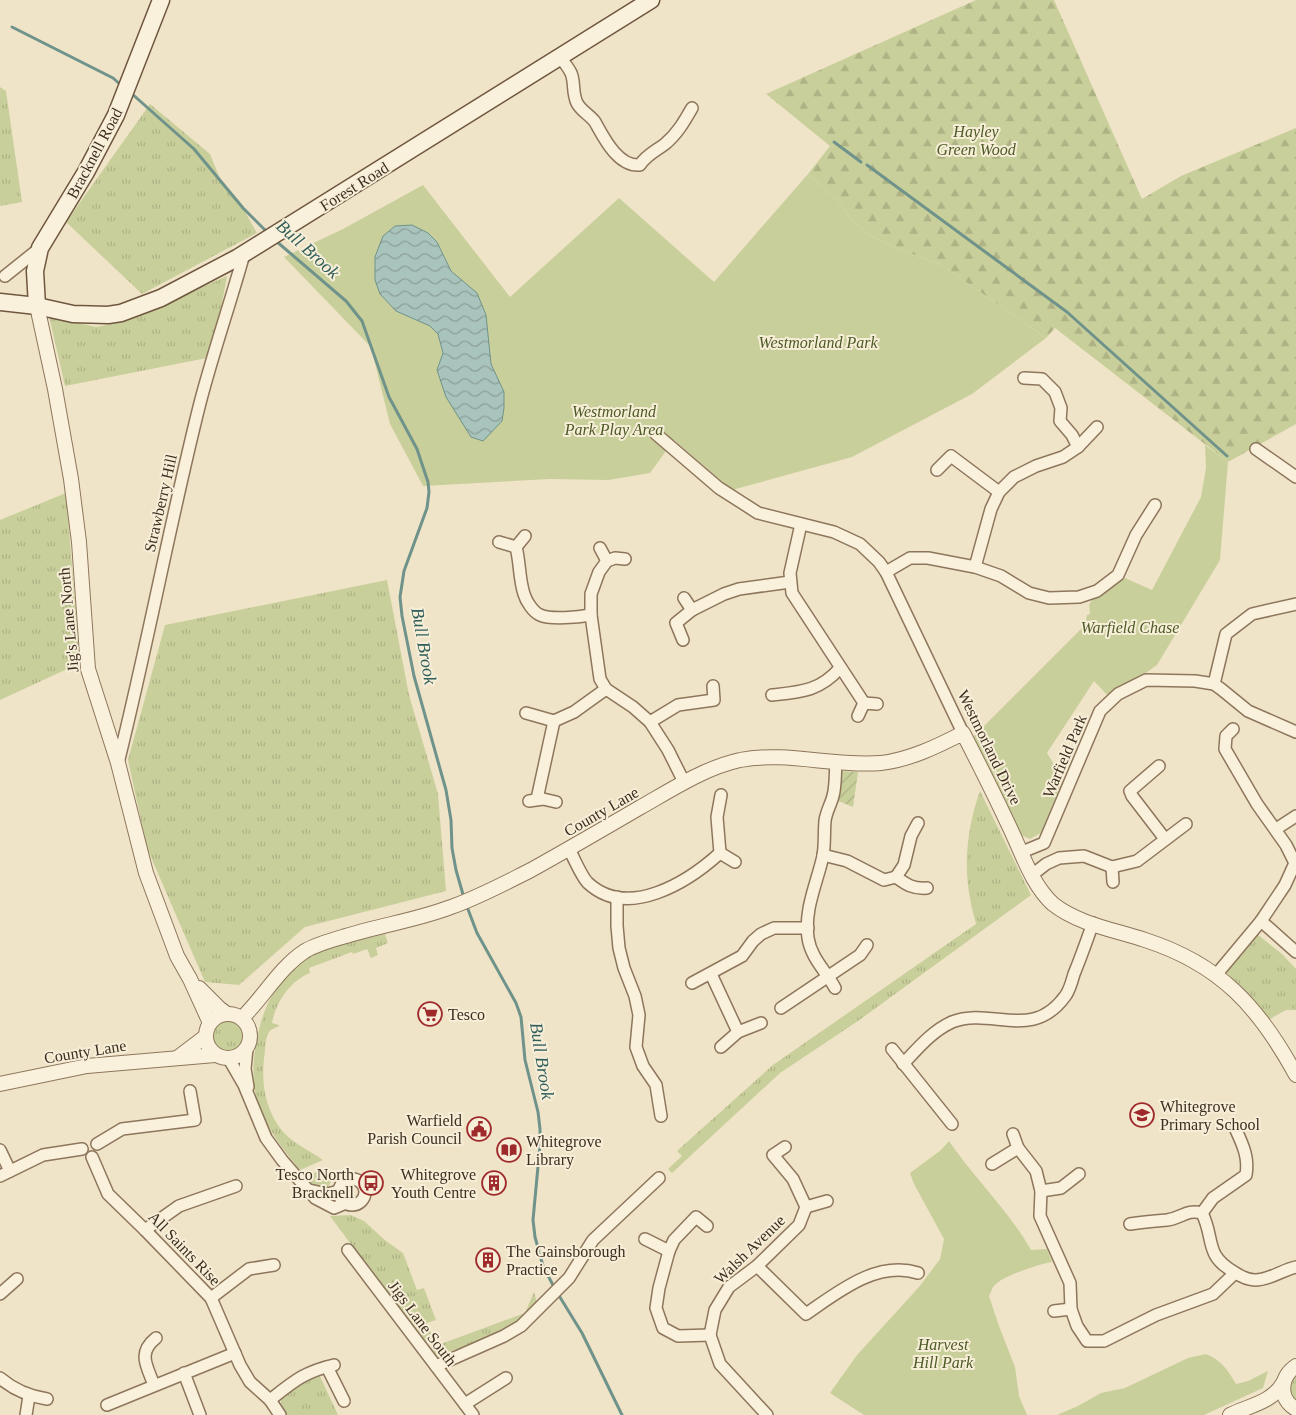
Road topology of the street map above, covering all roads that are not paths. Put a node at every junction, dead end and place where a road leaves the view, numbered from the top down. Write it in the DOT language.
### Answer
graph roads {
  1 [pos="161,0"];
  2 [pos="650,0"];
  3 [pos="560,57"];
  4 [pos="692,108"];
  5 [pos="40,248"];
  6 [pos="244,254"];
  7 [pos="34,271"];
  8 [pos="2,278"];
  9 [pos="0,302"];
  10 [pos="37,306"];
  11 [pos="1024,378"];
  12 [pos="1097,427"];
  13 [pos="656,434"];
  14 [pos="1078,447"];
  15 [pos="1256,449"];
  16 [pos="937,470"];
  17 [pos="1296,477"];
  18 [pos="999,492"];
  19 [pos="1155,505"];
  20 [pos="801,524"];
  21 [pos="525,536"];
  22 [pos="499,542"];
  23 [pos="516,547"];
  24 [pos="600,548"];
  25 [pos="625,559"];
  26 [pos="607,561"];
  27 [pos="975,566"];
  28 [pos="886,572"];
  29 [pos="790,582"];
  30 [pos="684,598"];
  31 [pos="1296,604"];
  32 [pos="692,610"];
  33 [pos="591,615"];
  34 [pos="683,640"];
  35 [pos="840,668"];
  36 [pos="1214,684"];
  37 [pos="713,686"];
  38 [pos="606,689"];
  39 [pos="772,695"];
  40 [pos="864,703"];
  41 [pos="877,704"];
  42 [pos="526,713"];
  43 [pos="858,716"];
  44 [pos="554,721"];
  45 [pos="650,722"];
  46 [pos="1233,729"];
  47 [pos="1296,732"];
  48 [pos="963,733"];
  49 [pos="118,762"];
  50 [pos="836,762"];
  51 [pos="1159,766"];
  52 [pos="684,782"];
  53 [pos="721,795"];
  54 [pos="556,802"];
  55 [pos="1296,816"];
  56 [pos="918,823"];
  57 [pos="1186,824"];
  58 [pos="1276,830"];
  59 [pos="1165,839"];
  60 [pos="569,849"];
  61 [pos="720,852"];
  62 [pos="1022,852"];
  63 [pos="823,855"];
  64 [pos="735,862"];
  65 [pos="1112,867"];
  66 [pos="1032,875"];
  67 [pos="896,877"];
  68 [pos="1113,882"];
  69 [pos="927,888"];
  70 [pos="617,897"];
  71 [pos="1261,921"];
  72 [pos="1093,923"];
  73 [pos="808,928"];
  74 [pos="867,945"];
  75 [pos="1296,952"];
  76 [pos="711,974"];
  77 [pos="1216,975"];
  78 [pos="829,976"];
  79 [pos="190,978"];
  80 [pos="273,983"];
  81 [pos="692,983"];
  82 [pos="835,988"];
  83 [pos="781,1008"];
  84 [pos="227,1014"];
  85 [pos="242,1018"];
  86 [pos="760,1023"];
  87 [pos="208,1030"];
  88 [pos="250,1031"];
  89 [pos="738,1032"];
  90 [pos="721,1047"];
  91 [pos="247,1048"];
  92 [pos="892,1049"];
  93 [pos="222,1057"];
  94 [pos="177,1058"];
  95 [pos="903,1064"];
  96 [pos="1296,1075"];
  97 [pos="0,1084"];
  98 [pos="190,1091"];
  99 [pos="249,1098"];
  100 [pos="661,1116"];
  101 [pos="952,1124"];
  102 [pos="1236,1130"];
  103 [pos="1013,1134"];
  104 [pos="97,1144"];
  105 [pos="785,1147"];
  106 [pos="1018,1148"];
  107 [pos="82,1149"];
  108 [pos="0,1150"];
  109 [pos="92,1157"];
  110 [pos="992,1164"];
  111 [pos="5,1173"];
  112 [pos="1079,1174"];
  113 [pos="659,1178"];
  114 [pos="236,1186"];
  115 [pos="307,1190"];
  116 [pos="339,1191"];
  117 [pos="1041,1191"];
  118 [pos="827,1201"];
  119 [pos="346,1204"];
  120 [pos="806,1207"];
  121 [pos="1202,1213"];
  122 [pos="1130,1224"];
  123 [pos="708,1226"];
  124 [pos="145,1230"];
  125 [pos="645,1239"];
  126 [pos="348,1250"];
  127 [pos="669,1251"];
  128 [pos="274,1266"];
  129 [pos="757,1266"];
  130 [pos="1296,1267"];
  131 [pos="918,1272"];
  132 [pos="1235,1273"];
  133 [pos="17,1279"];
  134 [pos="0,1294"];
  135 [pos="211,1298"];
  136 [pos="1072,1308"];
  137 [pos="1054,1311"];
  138 [pos="710,1335"];
  139 [pos="156,1338"];
  140 [pos="235,1353"];
  141 [pos="436,1366"];
  142 [pos="1296,1366"];
  143 [pos="184,1373"];
  144 [pos="0,1378"];
  145 [pos="506,1378"];
  146 [pos="1283,1383"];
  147 [pos="154,1385"];
  148 [pos="29,1396"];
  149 [pos="47,1399"];
  150 [pos="270,1400"];
  151 [pos="344,1401"];
  152 [pos="465,1404"];
  153 [pos="107,1405"];
  154 [pos="1254,1405"];
  155 [pos="1293,1408"];
  156 [pos="26,1415"];
  157 [pos="200,1415"];
  158 [pos="280,1415"];
  159 [pos="473,1415"];
  160 [pos="767,1415"];
  161 [pos="1230,1415"];
  1 -- 5 [label="main road, Bracknell Road"];
  2 -- 3 [label="main road, Forest Road"];
  3 -- 4 [label="street"];
  3 -- 6 [label="main road, Forest Road"];
  5 -- 7 [label="main road, Bracknell Road"];
  5 -- 8 [label="street"];
  6 -- 10 [label="main road, Forest Road"];
  6 -- 49 [label="street, Strawberry Hill"];
  7 -- 8 [label="street"];
  7 -- 10 [label="main road, Bracknell Road"];
  9 -- 10 [label="main road, Forest Road"];
  10 -- 49 [label="street, Jig's Lane North"];
  11 -- 14 [label="street"];
  12 -- 14 [label="street"];
  13 -- 20 [label="street, Westmorland Drive"];
  14 -- 18 [label="street"];
  15 -- 17 [label="street"];
  16 -- 18 [label="street"];
  18 -- 27 [label="street"];
  19 -- 27 [label="street"];
  20 -- 28 [label="street, Westmorland Drive"];
  20 -- 29 [label="street"];
  21 -- 23 [label="street"];
  22 -- 23 [label="street"];
  23 -- 33 [label="street"];
  24 -- 26 [label="street"];
  25 -- 26 [label="street"];
  26 -- 33 [label="street"];
  27 -- 28 [label="street"];
  28 -- 48 [label="street, Westmorland Drive"];
  29 -- 32 [label="street"];
  29 -- 35 [label="street"];
  30 -- 32 [label="street"];
  31 -- 36 [label="street"];
  32 -- 34 [label="street"];
  33 -- 38 [label="street"];
  35 -- 39 [label="street"];
  35 -- 40 [label="street"];
  36 -- 47 [label="street"];
  36 -- 62 [label="street, Warfield Park"];
  37 -- 45 [label="street"];
  38 -- 44 [label="street"];
  38 -- 45 [label="street"];
  40 -- 41 [label="street"];
  40 -- 43 [label="street"];
  42 -- 44 [label="street"];
  44 -- 54 [label="street"];
  45 -- 52 [label="street"];
  46 -- 58 [label="street"];
  48 -- 50 [label="street, County Lane"];
  48 -- 62 [label="street, Westmorland Drive"];
  49 -- 79 [label="street, Jig's Lane North"];
  50 -- 52 [label="street, County Lane"];
  50 -- 63 [label="street"];
  51 -- 59 [label="street"];
  52 -- 60 [label="street, County Lane"];
  53 -- 61 [label="street"];
  55 -- 58 [label="street"];
  56 -- 67 [label="street"];
  57 -- 59 [label="street"];
  58 -- 71 [label="street"];
  59 -- 65 [label="street"];
  60 -- 70 [label="street"];
  60 -- 80 [label="street, County Lane"];
  61 -- 64 [label="street"];
  61 -- 70 [label="street"];
  62 -- 66 [label="street, Westmorland Drive"];
  63 -- 67 [label="street"];
  63 -- 73 [label="street"];
  65 -- 66 [label="street"];
  65 -- 68 [label="street"];
  66 -- 72 [label="street, Westmorland Drive"];
  67 -- 69 [label="street"];
  70 -- 100 [label="street"];
  71 -- 75 [label="street"];
  71 -- 77 [label="street"];
  72 -- 77 [label="street, Westmorland Drive"];
  72 -- 95 [label="street"];
  73 -- 76 [label="street"];
  73 -- 78 [label="street"];
  74 -- 78 [label="street"];
  76 -- 81 [label="street"];
  76 -- 89 [label="street"];
  77 -- 96 [label="street, Westmorland Drive"];
  78 -- 82 [label="street"];
  78 -- 83 [label="street"];
  79 -- 84 [label="street, Jig's Lane North"];
  79 -- 87 [label="street, Jig's Lane North"];
  80 -- 85 [label="street, County Lane"];
  80 -- 88 [label="street, County Lane"];
  84 -- 85 [label="street"];
  84 -- 87 [label="street"];
  85 -- 88 [label="street"];
  86 -- 89 [label="street"];
  87 -- 93 [label="street"];
  87 -- 94 [label="street"];
  88 -- 91 [label="street"];
  89 -- 90 [label="street"];
  91 -- 93 [label="street"];
  91 -- 99 [label="street"];
  92 -- 95 [label="street"];
  93 -- 94 [label="street, County Lane"];
  93 -- 99 [label="street"];
  94 -- 97 [label="street, County Lane"];
  95 -- 101 [label="street"];
  98 -- 104 [label="street"];
  99 -- 115 [label="street"];
  102 -- 121 [label="street"];
  103 -- 106 [label="street"];
  104 -- 107 [label="street"];
  104 -- 109 [label="street"];
  105 -- 120 [label="street, Walsh Avenue"];
  106 -- 110 [label="street"];
  106 -- 117 [label="street"];
  107 -- 109 [label="street, All Saints Rise"];
  107 -- 111 [label="street"];
  108 -- 111 [label="street"];
  109 -- 124 [label="street, All Saints Rise"];
  112 -- 117 [label="street"];
  113 -- 141 [label="street"];
  114 -- 124 [label="street"];
  115 -- 116 [label="street"];
  115 -- 119 [label="street"];
  116 -- 119 [label="street"];
  116 -- 119 [label="street"];
  117 -- 136 [label="street"];
  118 -- 120 [label="street"];
  120 -- 129 [label="street, Walsh Avenue"];
  121 -- 122 [label="street"];
  121 -- 132 [label="street"];
  123 -- 127 [label="street"];
  124 -- 135 [label="street, All Saints Rise"];
  125 -- 127 [label="street"];
  126 -- 141 [label="street, Jigs Lane South"];
  127 -- 138 [label="street"];
  128 -- 135 [label="street"];
  129 -- 131 [label="street"];
  129 -- 138 [label="street, Walsh Avenue"];
  130 -- 132 [label="street"];
  132 -- 136 [label="street"];
  133 -- 134 [label="street"];
  135 -- 140 [label="street, All Saints Rise"];
  136 -- 137 [label="street"];
  138 -- 160 [label="street"];
  139 -- 147 [label="street"];
  140 -- 143 [label="street"];
  140 -- 150 [label="street, All Saints Rise"];
  141 -- 152 [label="street, Jigs Lane South"];
  142 -- 146 [label="street"];
  143 -- 147 [label="street"];
  143 -- 157 [label="street"];
  144 -- 148 [label="street"];
  145 -- 152 [label="street"];
  146 -- 154 [label="street"];
  146 -- 155 [label="street"];
  147 -- 153 [label="street"];
  148 -- 149 [label="street"];
  148 -- 156 [label="street"];
  150 -- 151 [label="street"];
  150 -- 158 [label="street, All Saints Rise"];
  152 -- 159 [label="street, Jigs Lane South"];
  154 -- 155 [label="street"];
  154 -- 161 [label="street"];
}
